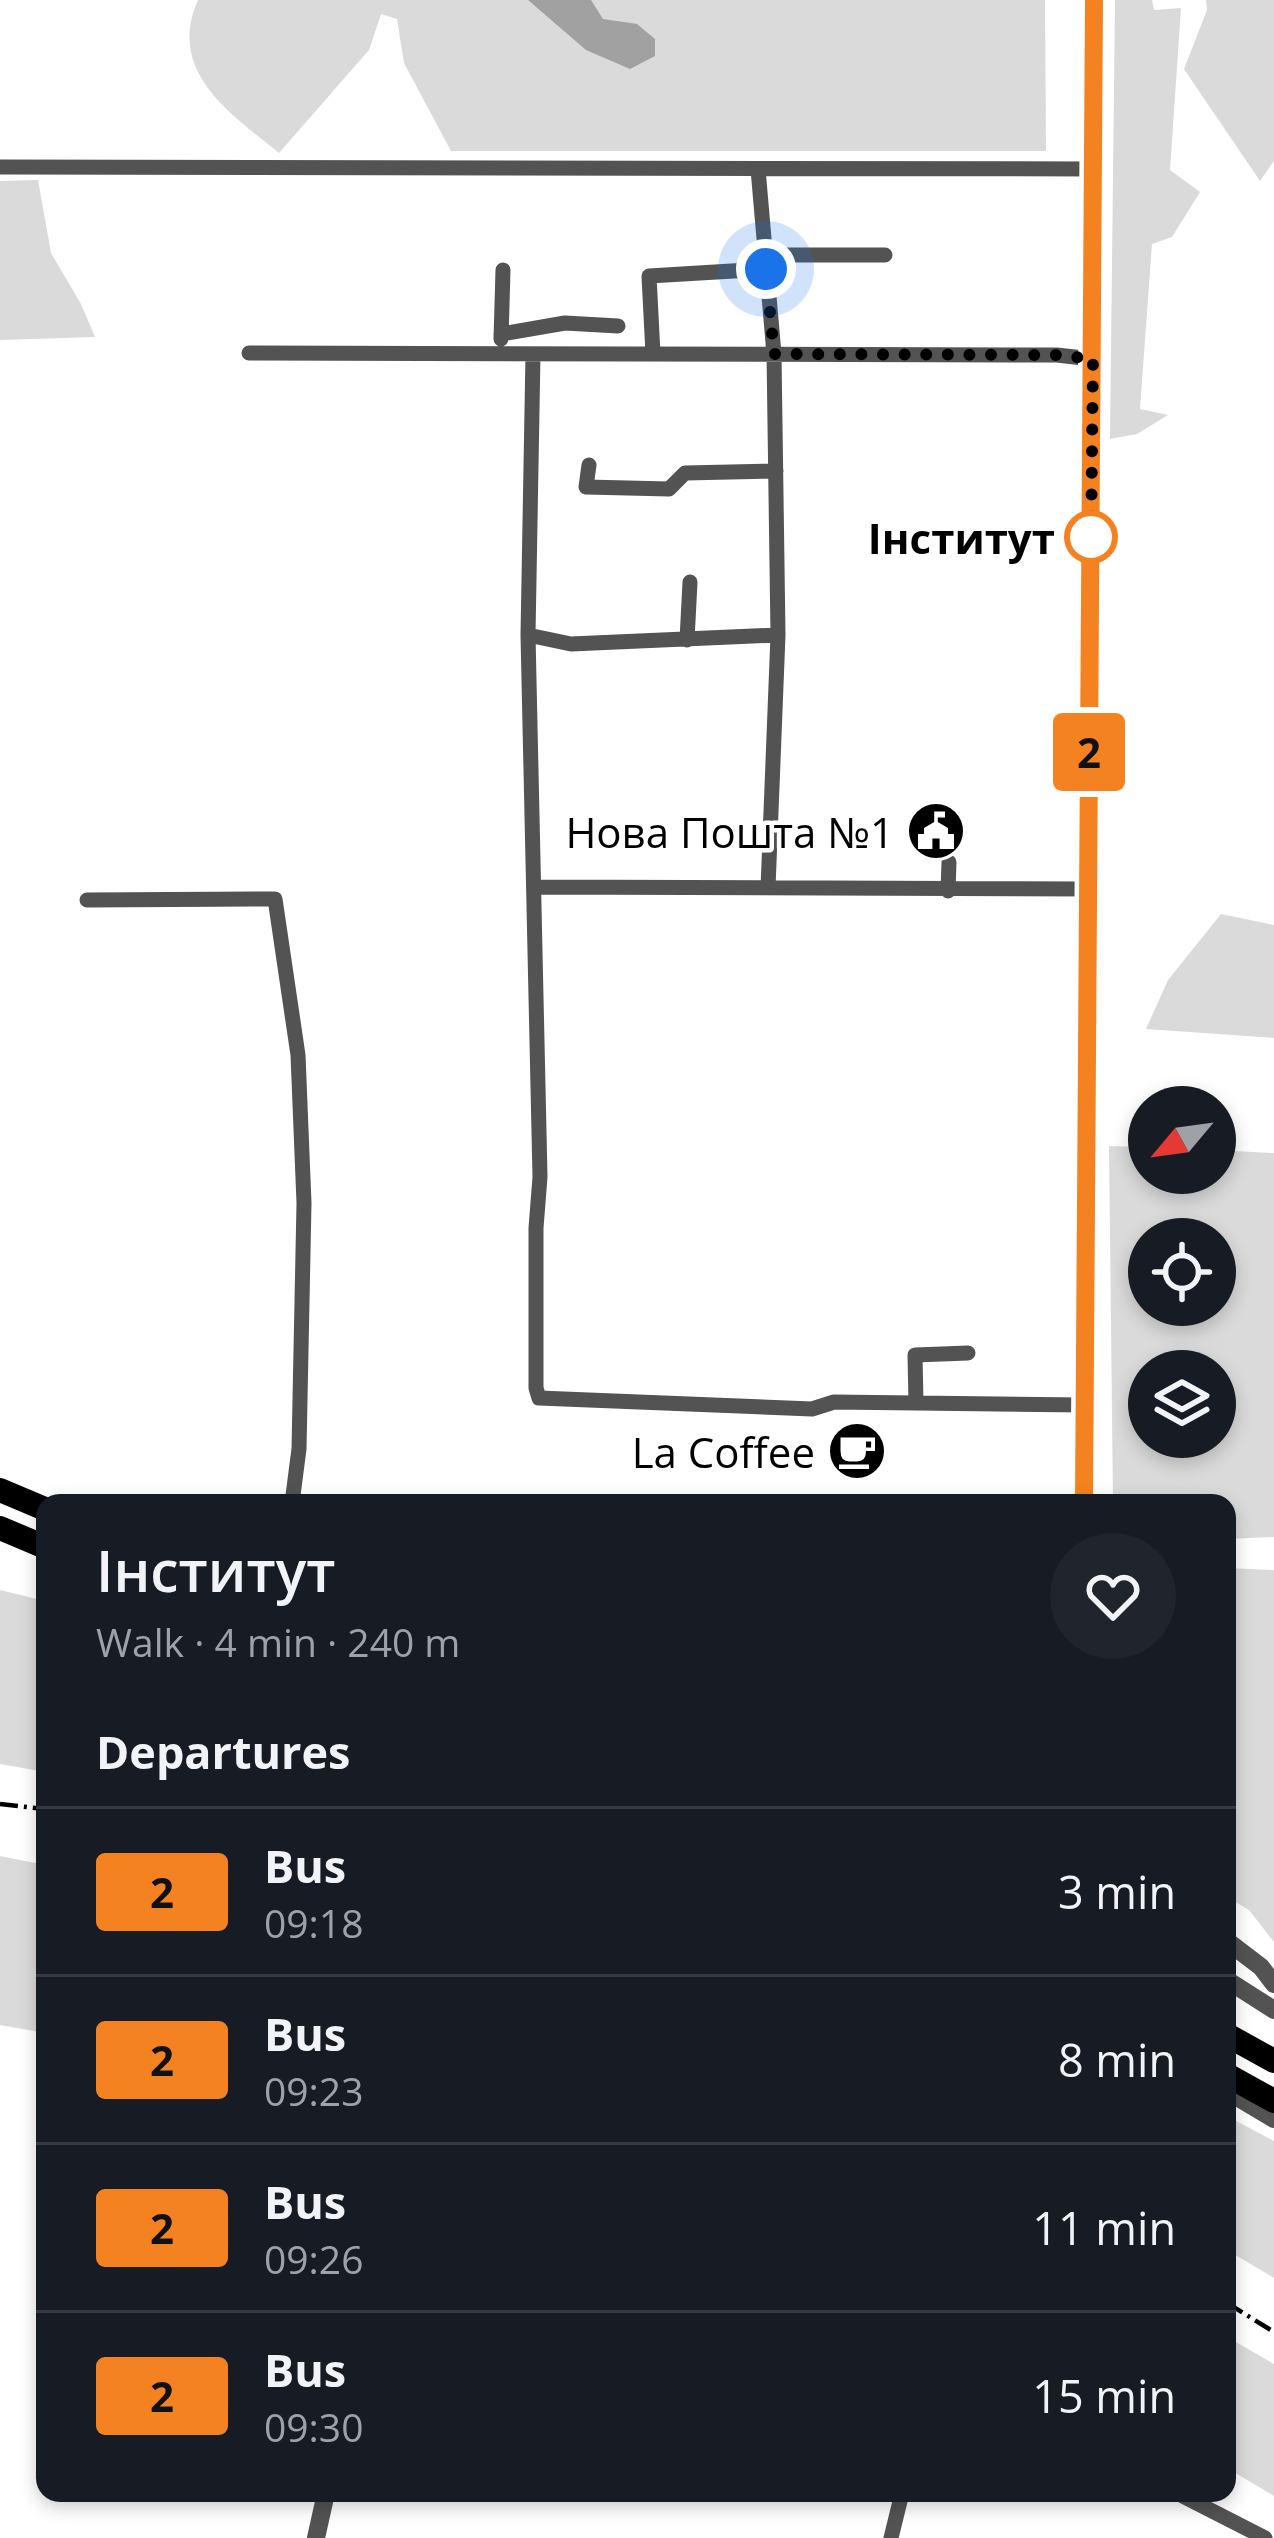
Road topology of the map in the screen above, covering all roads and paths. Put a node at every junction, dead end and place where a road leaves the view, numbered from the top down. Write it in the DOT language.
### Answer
graph roads {
  1 [pos="1094,0"];
  2 [pos="0,167"];
  3 [pos="758,169"];
  4 [pos="1094,169"];
  5 [pos="885,255"];
  6 [pos="766,262"];
  7 [pos="503,270"];
  8 [pos="618,326"];
  9 [pos="501,334"];
  10 [pos="249,353"];
  11 [pos="500,354"];
  12 [pos="533,354"];
  13 [pos="653,354"];
  14 [pos="774,354"];
  15 [pos="1093,359"];
  16 [pos="589,465"];
  17 [pos="776,471"];
  18 [pos="690,582"];
  19 [pos="528,635"];
  20 [pos="778,635"];
  21 [pos="687,640"];
  22 [pos="949,862"];
  23 [pos="534,887"];
  24 [pos="768,888"];
  25 [pos="1088,889"];
  26 [pos="948,891"];
  27 [pos="87,900"];
  28 [pos="968,1353"];
  29 [pos="916,1403"];
  30 [pos="1084,1405"];
  31 [pos="0,1490"];
  32 [pos="293,1494"];
  33 [pos="1084,1494"];
  34 [pos="36,1505"];
  35 [pos="0,1528"];
  36 [pos="36,1542"];
  37 [pos="1236,1948"];
  38 [pos="1274,1984"];
  39 [pos="1236,1986"];
  40 [pos="1274,2010"];
  41 [pos="1236,2040"];
  42 [pos="1274,2061"];
  43 [pos="1236,2080"];
  44 [pos="1236,2096"];
  45 [pos="1274,2101"];
  46 [pos="1274,2119"];
  47 [pos="324,2502"];
  48 [pos="900,2502"];
  49 [pos="1194,2502"];
  50 [pos="1248,2533"];
  51 [pos="316,2538"];
  52 [pos="891,2538"];
  53 [pos="1265,2538"];
  1 -- 4 [label="street"];
  2 -- 3 [label="street"];
  3 -- 4 [label="street"];
  3 -- 6 [label="street"];
  4 -- 15 [label="street"];
  5 -- 6 [label="street"];
  6 -- 13 [label="street"];
  6 -- 14 [label="street"];
  7 -- 9 [label="street"];
  8 -- 9 [label="street"];
  9 -- 11 [label="street"];
  10 -- 11 [label="street"];
  11 -- 12 [label="street"];
  12 -- 13 [label="street"];
  12 -- 19 [label="street"];
  13 -- 14 [label="street"];
  14 -- 15 [label="street"];
  14 -- 17 [label="street"];
  15 -- 25 [label="street"];
  16 -- 17 [label="street"];
  17 -- 20 [label="street"];
  18 -- 21 [label="street"];
  19 -- 21 [label="street"];
  19 -- 23 [label="street"];
  20 -- 21 [label="street"];
  20 -- 24 [label="street"];
  22 -- 26 [label="street"];
  23 -- 24 [label="street"];
  23 -- 29 [label="street"];
  24 -- 26 [label="street"];
  25 -- 26 [label="street"];
  25 -- 30 [label="street"];
  27 -- 32 [label="street"];
  28 -- 29 [label="street"];
  29 -- 30 [label="street"];
  30 -- 33 [label="street"];
  31 -- 34 [label="highway"];
  35 -- 36 [label="highway"];
  37 -- 38 [label="street"];
  39 -- 40 [label="street"];
  41 -- 42 [label="highway"];
  43 -- 45 [label="highway"];
  44 -- 46 [label="street"];
  47 -- 51 [label="street"];
  48 -- 52 [label="street"];
  49 -- 50 [label="street"];
  50 -- 53 [label="street"];
}
